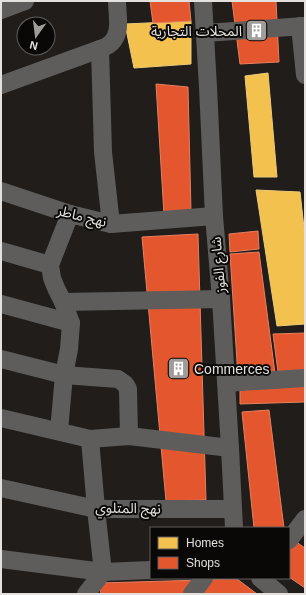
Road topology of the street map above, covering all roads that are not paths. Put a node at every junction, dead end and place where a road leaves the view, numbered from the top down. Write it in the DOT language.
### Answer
graph roads {
  1 [pos="25,1"];
  2 [pos="116,1"];
  3 [pos="203,1"];
  4 [pos="1,10"];
  5 [pos="303,26"];
  6 [pos="205,33"];
  7 [pos="100,49"];
  8 [pos="305,75"];
  9 [pos="1,85"];
  10 [pos="1,191"];
  11 [pos="70,214"];
  12 [pos="214,216"];
  13 [pos="111,224"];
  14 [pos="1,251"];
  15 [pos="50,265"];
  16 [pos="221,299"];
  17 [pos="63,302"];
  18 [pos="1,304"];
  19 [pos="71,322"];
  20 [pos="1,359"];
  21 [pos="64,375"];
  22 [pos="305,378"];
  23 [pos="226,383"];
  24 [pos="1,418"];
  25 [pos="59,431"];
  26 [pos="129,436"];
  27 [pos="90,439"];
  28 [pos="230,448"];
  29 [pos="1,488"];
  30 [pos="96,509"];
  31 [pos="233,509"];
  32 [pos="305,519"];
  33 [pos="234,527"];
  34 [pos="290,539"];
  35 [pos="1,559"];
  36 [pos="150,570"];
  37 [pos="103,572"];
  38 [pos="203,579"];
  39 [pos="261,579"];
  40 [pos="86,594"];
  41 [pos="192,594"];
  42 [pos="279,594"];
  1 -- 4 [label="street"];
  2 -- 7 [label="street"];
  3 -- 6 [label="street, شارع الفوز"];
  5 -- 6 [label="street"];
  5 -- 8 [label="street"];
  6 -- 12 [label="street, شارع الفوز"];
  7 -- 9 [label="street"];
  7 -- 13 [label="street"];
  10 -- 11 [label="street, نهج ماطر"];
  11 -- 13 [label="street, نهج ماطر"];
  11 -- 15 [label="street"];
  12 -- 13 [label="street, نهج ماطر"];
  12 -- 16 [label="street, شارع الفوز"];
  14 -- 15 [label="street"];
  15 -- 17 [label="street"];
  16 -- 17 [label="street"];
  16 -- 23 [label="street, شارع الفوز"];
  17 -- 19 [label="street"];
  18 -- 19 [label="street"];
  19 -- 21 [label="street"];
  20 -- 21 [label="street"];
  21 -- 25 [label="street"];
  21 -- 26 [label="street"];
  22 -- 23 [label="street"];
  23 -- 28 [label="street, شارع الفوز"];
  24 -- 25 [label="street"];
  25 -- 27 [label="street"];
  26 -- 27 [label="street"];
  26 -- 28 [label="street"];
  27 -- 30 [label="street"];
  28 -- 31 [label="street, شارع الفوز"];
  29 -- 30 [label="street, نهج المتلوي"];
  30 -- 31 [label="street, نهج المتلوي"];
  30 -- 37 [label="street"];
  31 -- 33 [label="street, شارع الفوز"];
  32 -- 34 [label="street"];
  35 -- 37 [label="street"];
  36 -- 37 [label="street"];
  37 -- 40 [label="street"];
  38 -- 41 [label="street"];
  39 -- 42 [label="street"];
}
